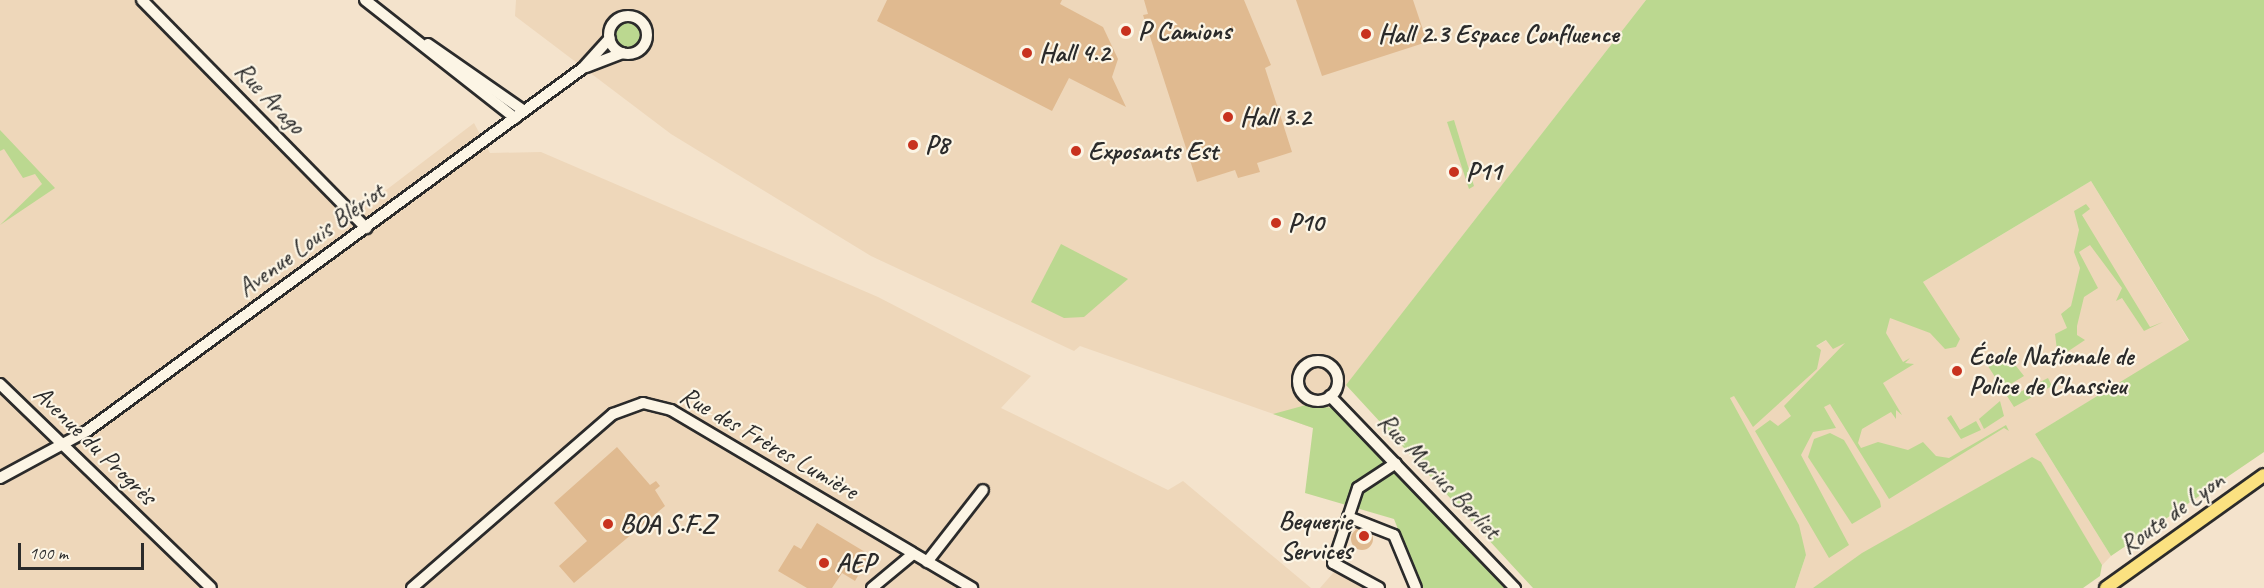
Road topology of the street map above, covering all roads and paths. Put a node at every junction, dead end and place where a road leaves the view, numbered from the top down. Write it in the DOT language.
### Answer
graph roads {
  1 [pos="142,0"];
  2 [pos="365,0"];
  3 [pos="610,38"];
  4 [pos="622,53"];
  5 [pos="583,68"];
  6 [pos="519,114"];
  7 [pos="366,228"];
  8 [pos="0,384"];
  9 [pos="1330,396"];
  10 [pos="62,445"];
  11 [pos="1396,463"];
  12 [pos="2264,475"];
  13 [pos="0,478"];
  14 [pos="983,490"];
  15 [pos="1348,517"];
  16 [pos="913,554"];
  17 [pos="927,562"];
  18 [pos="211,588"];
  19 [pos="412,588"];
  20 [pos="872,588"];
  21 [pos="972,588"];
  22 [pos="1379,588"];
  23 [pos="1416,588"];
  24 [pos="1515,588"];
  25 [pos="2106,588"];
  1 -- 7 [label="street, Rue Arago"];
  2 -- 6 [label="street"];
  3 -- 4 [label="street"];
  3 -- 4 [label="street"];
  3 -- 5 [label="street, Avenue Louis Blériot"];
  4 -- 5 [label="street, Avenue Louis Blériot"];
  5 -- 6 [label="street, Avenue Louis Blériot"];
  6 -- 7 [label="street, Avenue Louis Blériot"];
  7 -- 10 [label="street, Avenue Louis Blériot"];
  8 -- 10 [label="street, Avenue du Progrès"];
  9 -- 11 [label="street, Rue Marius Berliet"];
  10 -- 13 [label="street, Avenue Louis Blériot"];
  10 -- 18 [label="street, Avenue du Progrès"];
  11 -- 15 [label="street"];
  11 -- 24 [label="street, Rue Marius Berliet"];
  12 -- 25 [label="main road, Route de Lyon"];
  14 -- 17 [label="street"];
  15 -- 22 [label="street"];
  15 -- 23 [label="street"];
  16 -- 17 [label="street, Rue des Frères Lumière"];
  16 -- 19 [label="street, Rue des Frères Lumière"];
  16 -- 20 [label="street"];
  17 -- 21 [label="street, Rue des Frères Lumière"];
}
